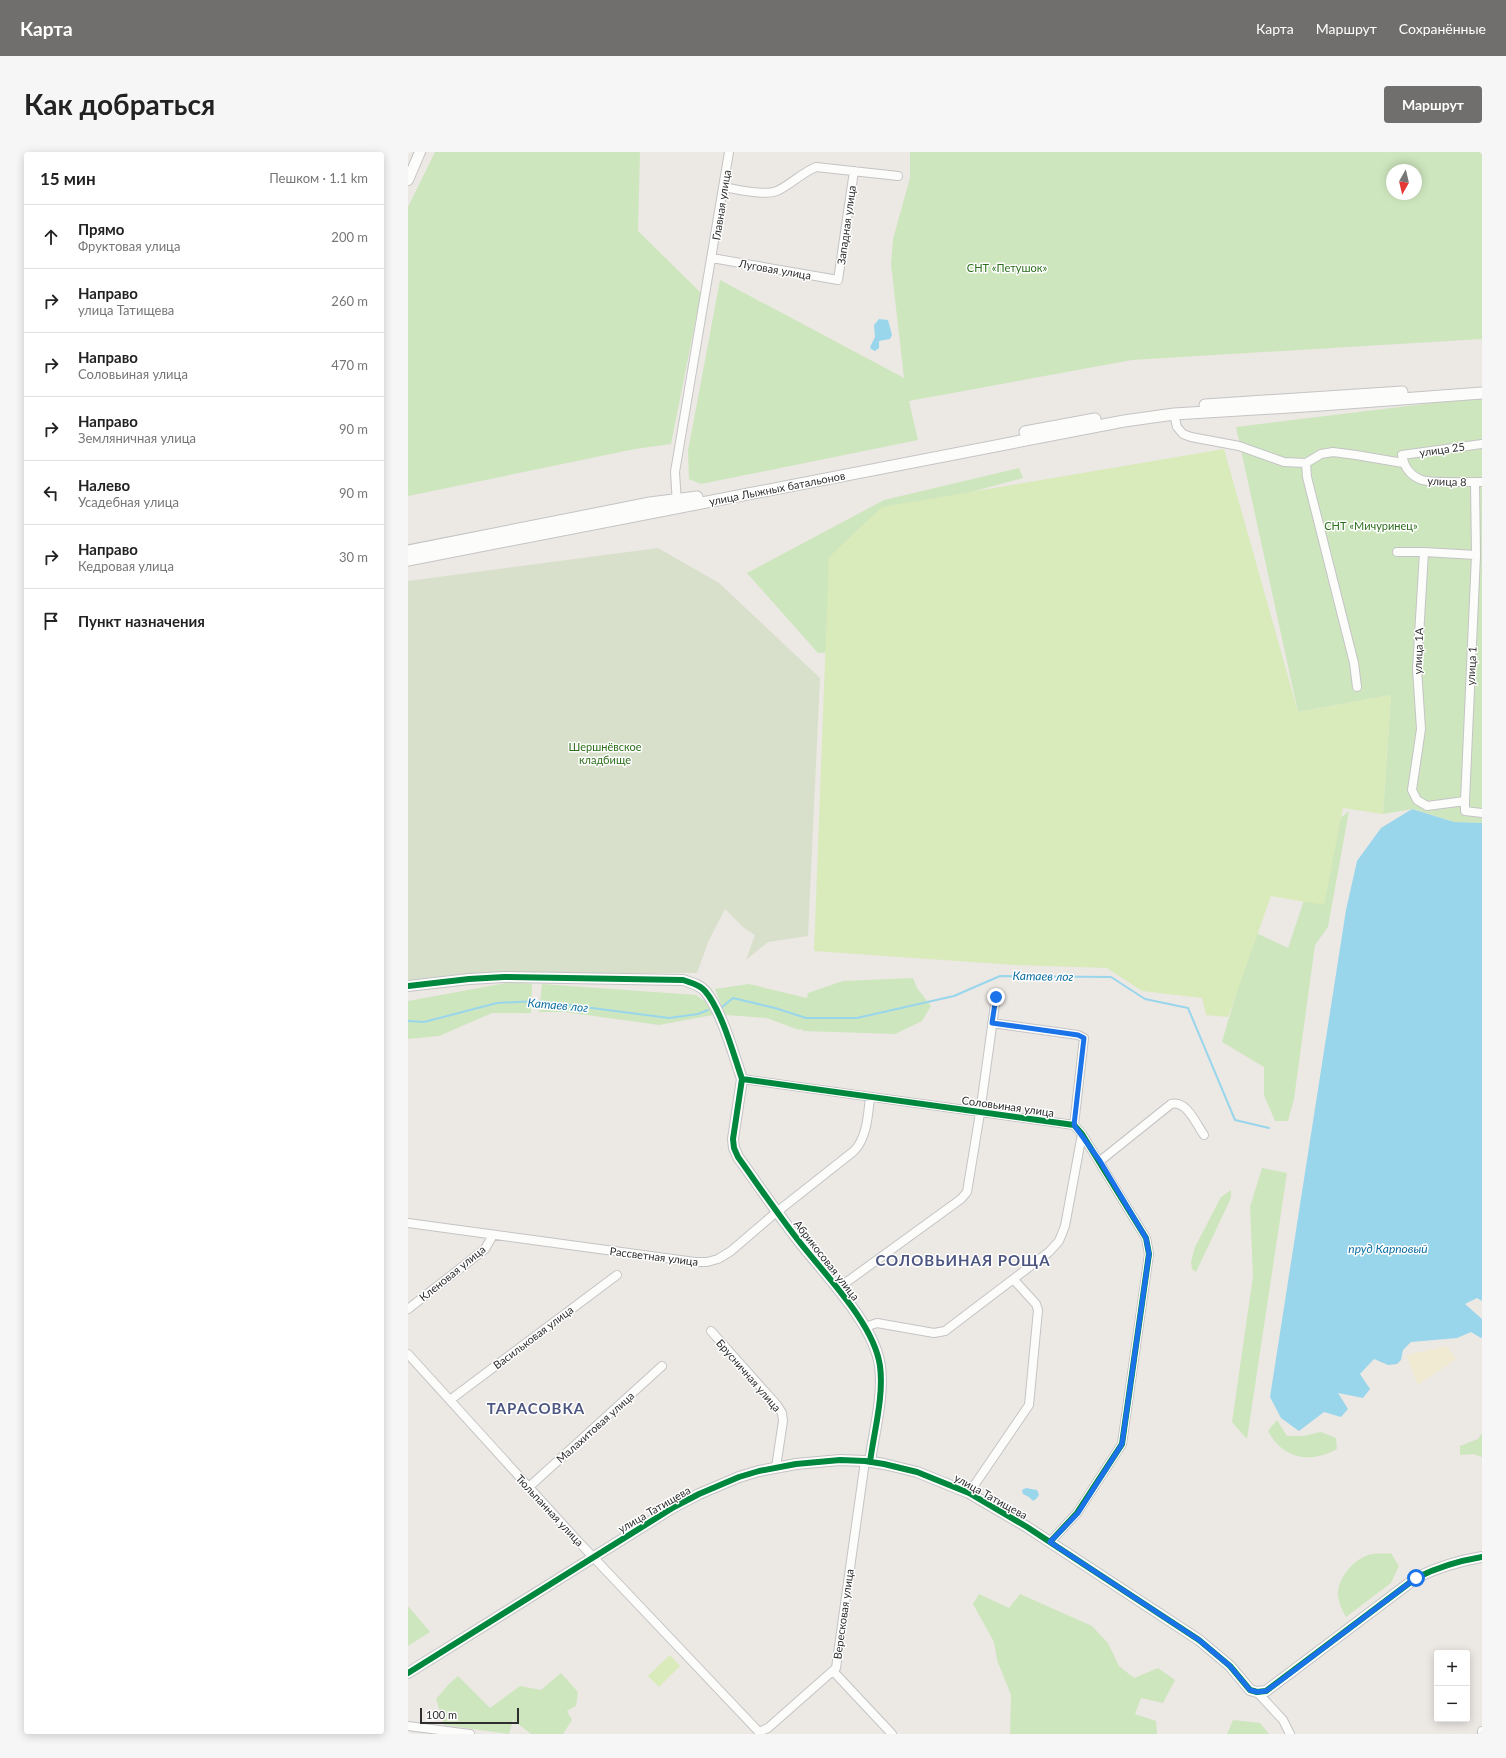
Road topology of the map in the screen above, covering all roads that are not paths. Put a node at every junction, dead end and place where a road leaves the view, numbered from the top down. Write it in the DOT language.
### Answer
graph roads {
  1 [pos="420,152"];
  2 [pos="729,152"];
  3 [pos="854,171"];
  4 [pos="898,176"];
  5 [pos="408,180"];
  6 [pos="724,187"];
  7 [pos="712,258"];
  8 [pos="838,280"];
  9 [pos="1482,387"];
  10 [pos="1482,393"];
  11 [pos="1145,414"];
  12 [pos="1174,414"];
  13 [pos="1482,444"];
  14 [pos="1306,463"];
  15 [pos="1403,464"];
  16 [pos="1478,482"];
  17 [pos="677,504"];
  18 [pos="408,551"];
  19 [pos="1397,552"];
  20 [pos="1424,552"];
  21 [pos="1476,555"];
  22 [pos="408,560"];
  23 [pos="1357,687"];
  24 [pos="1464,801"];
  25 [pos="1482,813"];
  26 [pos="408,986"];
  27 [pos="996,997"];
  28 [pos="992,1023"];
  29 [pos="742,1080"];
  30 [pos="870,1097"];
  31 [pos="980,1113"];
  32 [pos="1074,1125"];
  33 [pos="1082,1134"];
  34 [pos="1204,1135"];
  35 [pos="1100,1161"];
  36 [pos="777,1212"];
  37 [pos="408,1223"];
  38 [pos="493,1235"];
  39 [pos="616,1275"];
  40 [pos="1014,1280"];
  41 [pos="837,1289"];
  42 [pos="408,1308"];
  43 [pos="865,1327"];
  44 [pos="711,1331"];
  45 [pos="408,1354"];
  46 [pos="662,1366"];
  47 [pos="450,1400"];
  48 [pos="867,1462"];
  49 [pos="776,1467"];
  50 [pos="529,1487"];
  51 [pos="968,1493"];
  52 [pos="1050,1542"];
  53 [pos="594,1556"];
  54 [pos="1482,1557"];
  55 [pos="832,1671"];
  56 [pos="408,1673"];
  57 [pos="1257,1692"];
  58 [pos="408,1726"];
  59 [pos="453,1733"];
  60 [pos="760,1733"];
  61 [pos="470,1734"];
  62 [pos="892,1734"];
  63 [pos="1290,1734"];
  1 -- 5 [label="street"];
  2 -- 6 [label="street, Главная улица"];
  3 -- 4 [label="street"];
  3 -- 6 [label="street"];
  3 -- 8 [label="street, Западная улица"];
  6 -- 7 [label="street, Главная улица"];
  7 -- 8 [label="street, Луговая улица"];
  7 -- 17 [label="street, Главная улица"];
  9 -- 11 [label="main road"];
  10 -- 12 [label="main road"];
  11 -- 12 [label="main road"];
  11 -- 17 [label="main road, улица Лыжных батальонов"];
  12 -- 14 [label="street"];
  13 -- 15 [label="street, улица 25"];
  14 -- 15 [label="street"];
  14 -- 23 [label="street"];
  15 -- 16 [label="street, улица 8"];
  16 -- 21 [label="street, улица 1"];
  17 -- 18 [label="main road, улица Лыжных батальонов"];
  17 -- 22 [label="main road, улица Лыжных батальонов"];
  19 -- 20 [label="street"];
  20 -- 21 [label="street"];
  20 -- 24 [label="street, улица 1А"];
  21 -- 24 [label="street, улица 1"];
  24 -- 25 [label="street"];
  26 -- 29 [label="street"];
  27 -- 28 [label="street"];
  28 -- 31 [label="street"];
  28 -- 32 [label="street"];
  29 -- 30 [label="street, Соловьиная улица"];
  29 -- 36 [label="street, Абрикосовая улица"];
  30 -- 31 [label="street, Соловьиная улица"];
  30 -- 36 [label="street, Рассветная улица"];
  31 -- 32 [label="street, Соловьиная улица"];
  31 -- 41 [label="street"];
  32 -- 33 [label="street"];
  33 -- 35 [label="street"];
  33 -- 40 [label="street"];
  34 -- 35 [label="street"];
  35 -- 52 [label="street"];
  36 -- 38 [label="street, Рассветная улица"];
  36 -- 41 [label="street, Абрикосовая улица"];
  37 -- 38 [label="street, Рассветная улица"];
  38 -- 42 [label="street, Кленовая улица"];
  39 -- 47 [label="street, Васильковая улица"];
  40 -- 43 [label="street"];
  40 -- 51 [label="street"];
  41 -- 43 [label="street, Абрикосовая улица"];
  43 -- 48 [label="street, Абрикосовая улица"];
  44 -- 49 [label="street, Брусничная улица"];
  45 -- 47 [label="street, Тюльпанная улица"];
  46 -- 50 [label="street, Малахитовая улица"];
  47 -- 50 [label="street, Тюльпанная улица"];
  48 -- 49 [label="street, улица Татищева"];
  48 -- 51 [label="street, улица Татищева"];
  48 -- 55 [label="street, Вересковая улица"];
  49 -- 53 [label="street, улица Татищева"];
  50 -- 53 [label="street, Тюльпанная улица"];
  51 -- 52 [label="street, улица Татищева"];
  52 -- 57 [label="street, улица Татищева"];
  53 -- 56 [label="street, улица Татищева"];
  53 -- 60 [label="street, Тюльпанная улица"];
  54 -- 57 [label="street"];
  55 -- 60 [label="street, Вересковая улица"];
  55 -- 62 [label="street"];
  57 -- 63 [label="street"];
  58 -- 59 [label="street"];
  59 -- 61 [label="street"];
}
